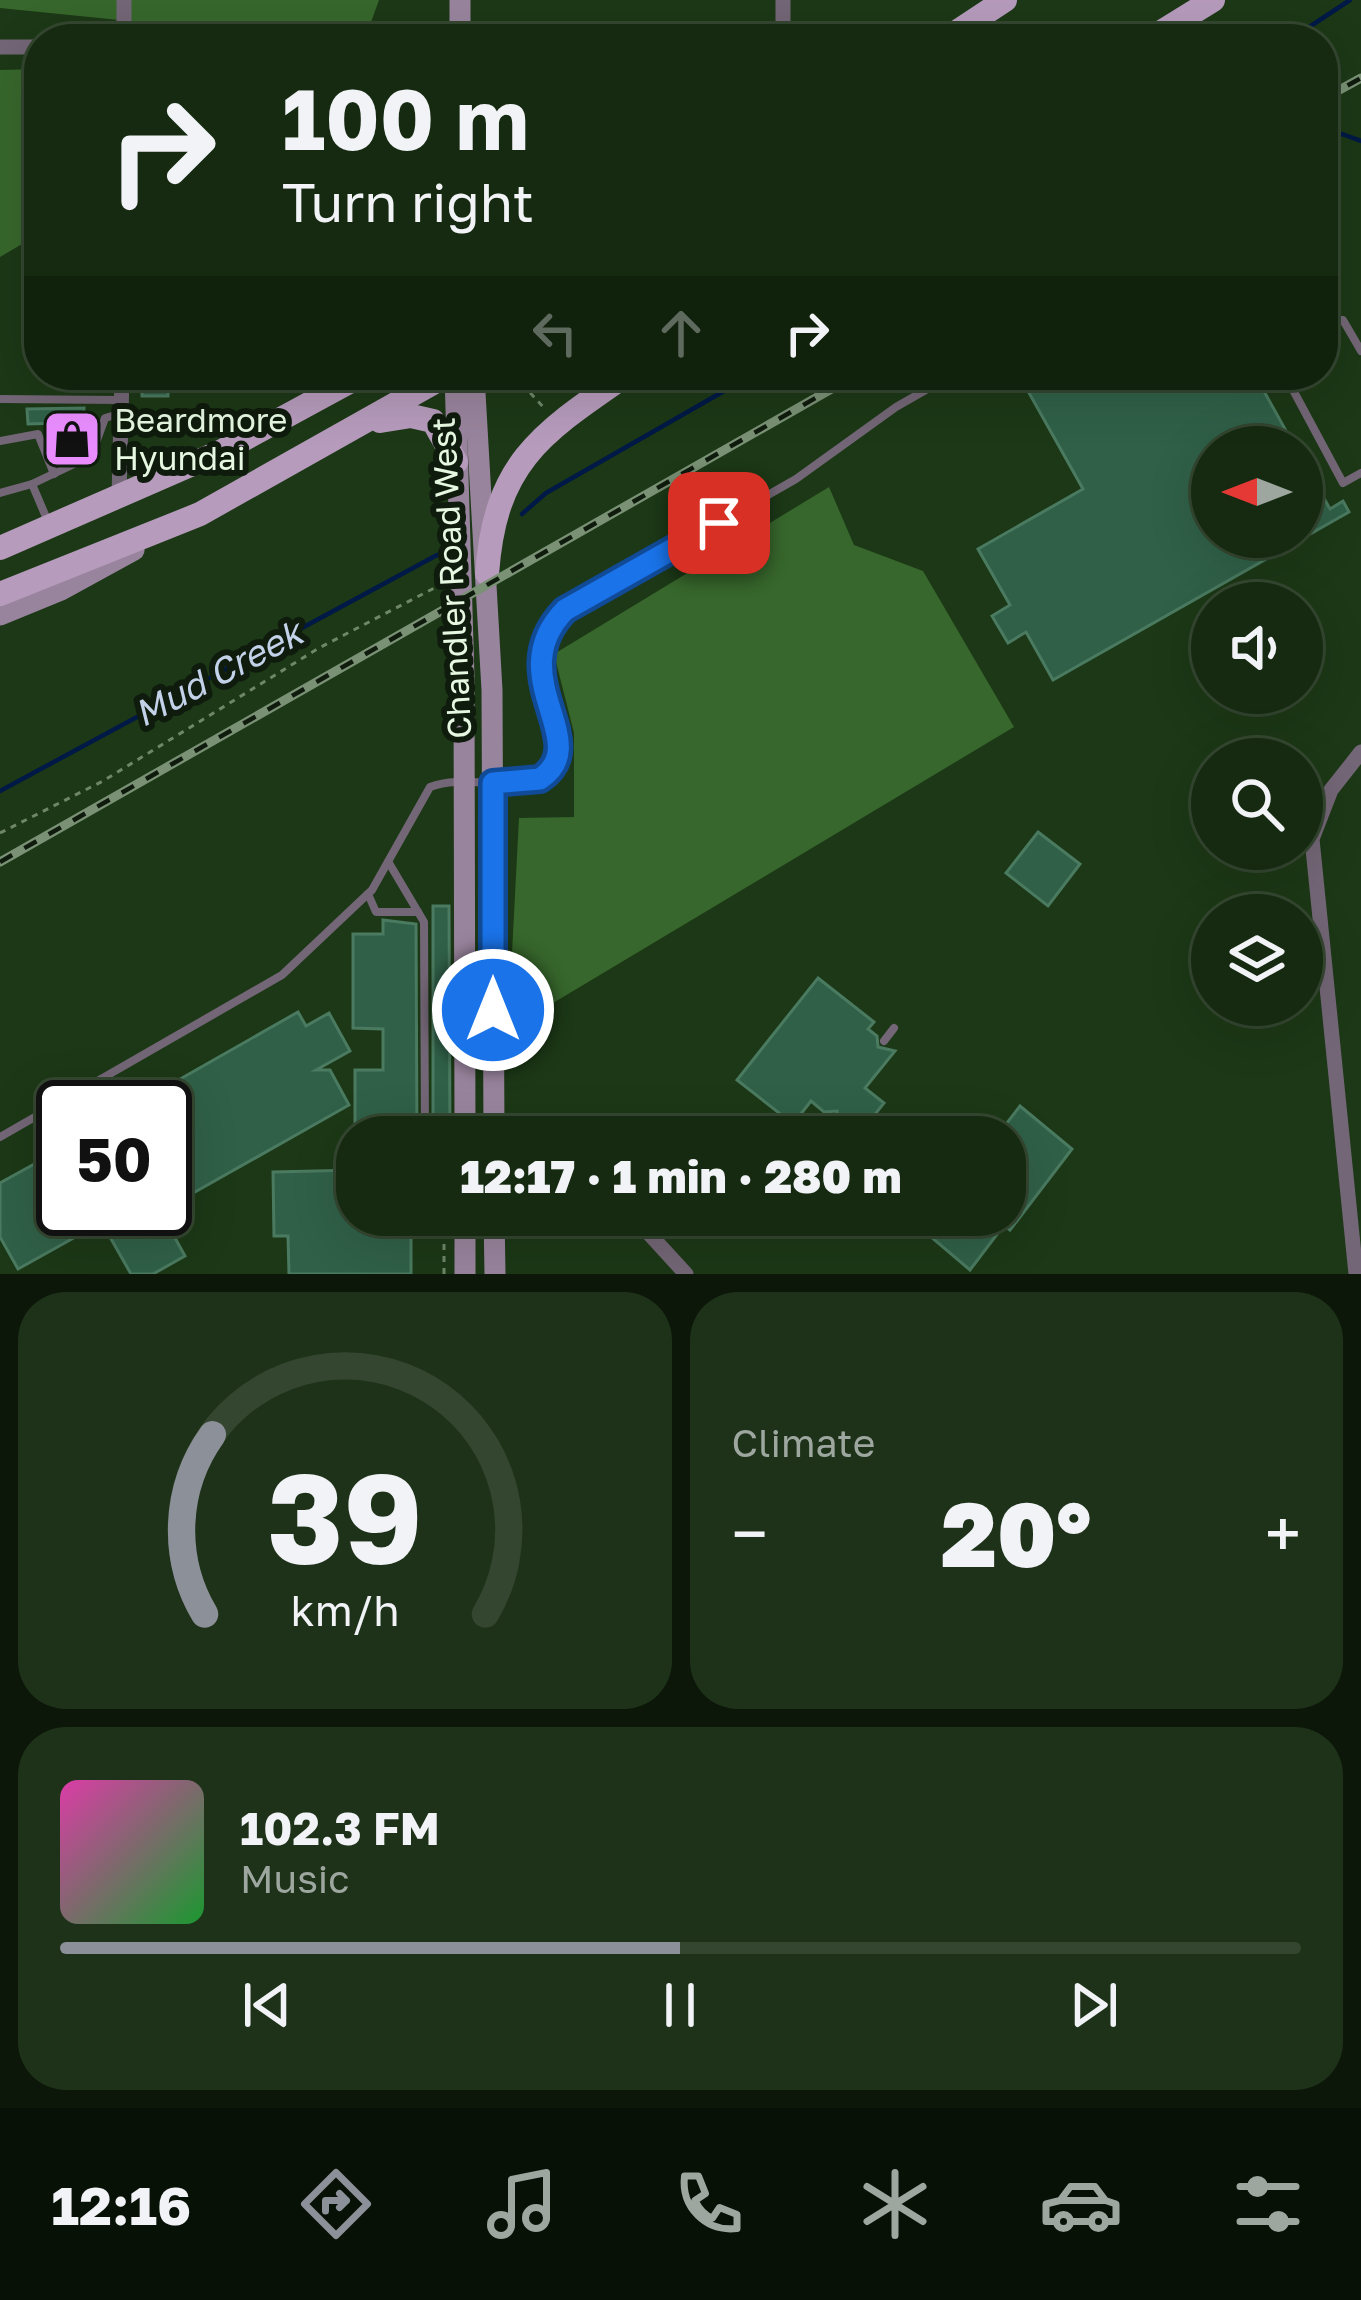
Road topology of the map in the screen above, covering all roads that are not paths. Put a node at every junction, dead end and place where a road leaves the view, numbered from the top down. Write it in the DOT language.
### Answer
graph roads {
  1 [pos="1005,0"];
  2 [pos="1213,0"];
  3 [pos="969,24"];
  4 [pos="1174,24"];
  5 [pos="1338,320"];
  6 [pos="1361,350"];
  7 [pos="122,390"];
  8 [pos="334,390"];
  9 [pos="424,390"];
  10 [pos="452,390"];
  11 [pos="475,390"];
  12 [pos="605,390"];
  13 [pos="925,390"];
  14 [pos="1293,390"];
  15 [pos="0,399"];
  16 [pos="121,407"];
  17 [pos="350,431"];
  18 [pos="0,441"];
  19 [pos="456,462"];
  20 [pos="1361,473"];
  21 [pos="54,474"];
  22 [pos="32,484"];
  23 [pos="0,493"];
  24 [pos="119,497"];
  25 [pos="200,514"];
  26 [pos="50,526"];
  27 [pos="0,548"];
  28 [pos="487,574"];
  29 [pos="0,594"];
  30 [pos="0,615"];
  31 [pos="1361,752"];
  32 [pos="465,783"];
  33 [pos="493,783"];
  34 [pos="388,863"];
  35 [pos="368,894"];
  36 [pos="418,912"];
  37 [pos="894,1028"];
  38 [pos="884,1041"];
  39 [pos="425,1116"];
  40 [pos="465,1116"];
  41 [pos="494,1116"];
  42 [pos="0,1137"];
  43 [pos="465,1236"];
  44 [pos="494,1236"];
  45 [pos="651,1236"];
  46 [pos="465,1274"];
  47 [pos="495,1274"];
  48 [pos="686,1274"];
  49 [pos="1356,1274"];
  1 -- 3 [label="main road"];
  2 -- 4 [label="main road"];
  5 -- 6 [label="lane"];
  7 -- 16 [label="street"];
  8 -- 24 [label="main road"];
  9 -- 17 [label="main road"];
  10 -- 19 [label="main road, Chandler Road West"];
  11 -- 28 [label="main road, Chandler Road West"];
  12 -- 28 [label="main road"];
  13 -- 33 [label="lane"];
  14 -- 20 [label="lane"];
  15 -- 16 [label="lane"];
  16 -- 21 [label="lane"];
  16 -- 24 [label="street"];
  17 -- 19 [label="main road"];
  17 -- 25 [label="main road"];
  18 -- 21 [label="lane"];
  19 -- 32 [label="main road, Chandler Road West"];
  21 -- 22 [label="lane"];
  22 -- 23 [label="lane"];
  22 -- 26 [label="lane"];
  24 -- 26 [label="main road"];
  25 -- 29 [label="main road"];
  25 -- 30 [label="main road"];
  26 -- 27 [label="main road"];
  28 -- 33 [label="main road, Chandler Road West"];
  31 -- 49 [label="street"];
  32 -- 33 [label="lane"];
  32 -- 34 [label="lane"];
  32 -- 40 [label="main road, Chandler Road West"];
  33 -- 41 [label="main road, Chandler Road West"];
  34 -- 35 [label="lane"];
  34 -- 36 [label="lane"];
  35 -- 36 [label="lane"];
  35 -- 42 [label="lane"];
  36 -- 39 [label="lane"];
  37 -- 38 [label="lane"];
  43 -- 46 [label="main road"];
  44 -- 47 [label="main road"];
  45 -- 48 [label="street"];
}
